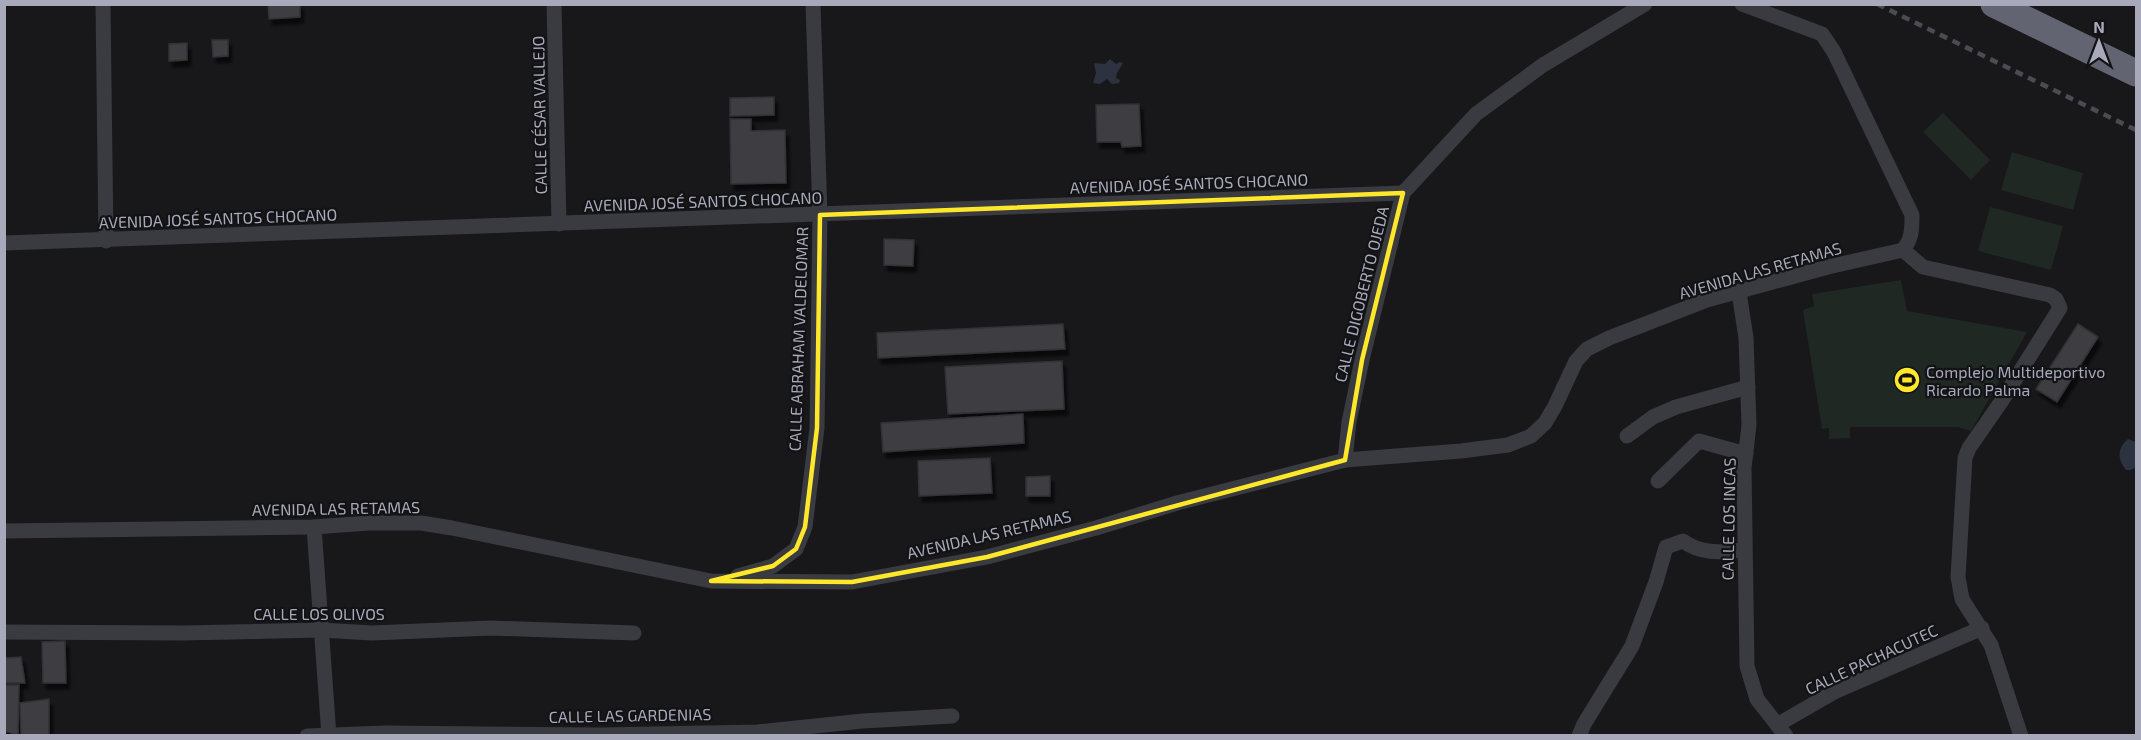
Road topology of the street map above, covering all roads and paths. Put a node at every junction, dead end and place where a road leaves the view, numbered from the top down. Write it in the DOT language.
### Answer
graph roads {
  1 [pos="103,4"];
  2 [pos="554,4"];
  3 [pos="813,4"];
  4 [pos="1645,4"];
  5 [pos="1742,4"];
  6 [pos="1994,4"];
  7 [pos="2136,73"];
  8 [pos="1404,193"];
  9 [pos="820,215"];
  10 [pos="559,224"];
  11 [pos="106,241"];
  12 [pos="4,243"];
  13 [pos="1906,247"];
  14 [pos="1739,292"];
  15 [pos="1748,387"];
  16 [pos="1627,436"];
  17 [pos="1746,454"];
  18 [pos="1344,460"];
  19 [pos="1658,481"];
  20 [pos="314,527"];
  21 [pos="4,531"];
  22 [pos="1744,550"];
  23 [pos="711,581"];
  24 [pos="1982,628"];
  25 [pos="321,630"];
  26 [pos="4,632"];
  27 [pos="634,633"];
  28 [pos="952,716"];
  29 [pos="1781,730"];
  30 [pos="308,735"];
  31 [pos="329,735"];
  32 [pos="1580,735"];
  33 [pos="2021,735"];
  1 -- 11 [label="street"];
  2 -- 10 [label="street, CALLE CÉSAR VALLEJO"];
  3 -- 9 [label="street, CALLE ABRAHAM VALDELOMAR"];
  4 -- 8 [label="street, CALLE DIGOBERTO OJEDA"];
  5 -- 13 [label="street"];
  6 -- 7 [label="highway"];
  8 -- 9 [label="street, AVENIDA JOSÉ SANTOS CHOCANO"];
  8 -- 18 [label="street, CALLE DIGOBERTO OJEDA"];
  9 -- 10 [label="street, AVENIDA JOSÉ SANTOS CHOCANO"];
  9 -- 23 [label="street, CALLE ABRAHAM VALDELOMAR"];
  10 -- 11 [label="street, AVENIDA JOSÉ SANTOS CHOCANO"];
  11 -- 12 [label="street, AVENIDA JOSÉ SANTOS CHOCANO"];
  13 -- 14 [label="street, AVENIDA LAS RETAMAS"];
  13 -- 24 [label="street"];
  14 -- 15 [label="street, CALLE LOS INCAS"];
  14 -- 18 [label="street, AVENIDA LAS RETAMAS"];
  15 -- 16 [label="street"];
  15 -- 17 [label="street, CALLE LOS INCAS"];
  17 -- 19 [label="street"];
  17 -- 22 [label="street, CALLE LOS INCAS"];
  18 -- 23 [label="street, AVENIDA LAS RETAMAS"];
  20 -- 21 [label="street, AVENIDA LAS RETAMAS"];
  20 -- 23 [label="street, AVENIDA LAS RETAMAS"];
  20 -- 25 [label="street"];
  22 -- 29 [label="street, CALLE LOS INCAS"];
  22 -- 32 [label="street"];
  24 -- 29 [label="street, CALLE PACHACUTEC"];
  24 -- 33 [label="street"];
  25 -- 26 [label="street, CALLE LOS OLIVOS"];
  25 -- 27 [label="street, CALLE LOS OLIVOS"];
  25 -- 31 [label="street"];
  28 -- 31 [label="street, CALLE LAS GARDENIAS"];
  30 -- 31 [label="street, CALLE LAS GARDENIAS"];
}
